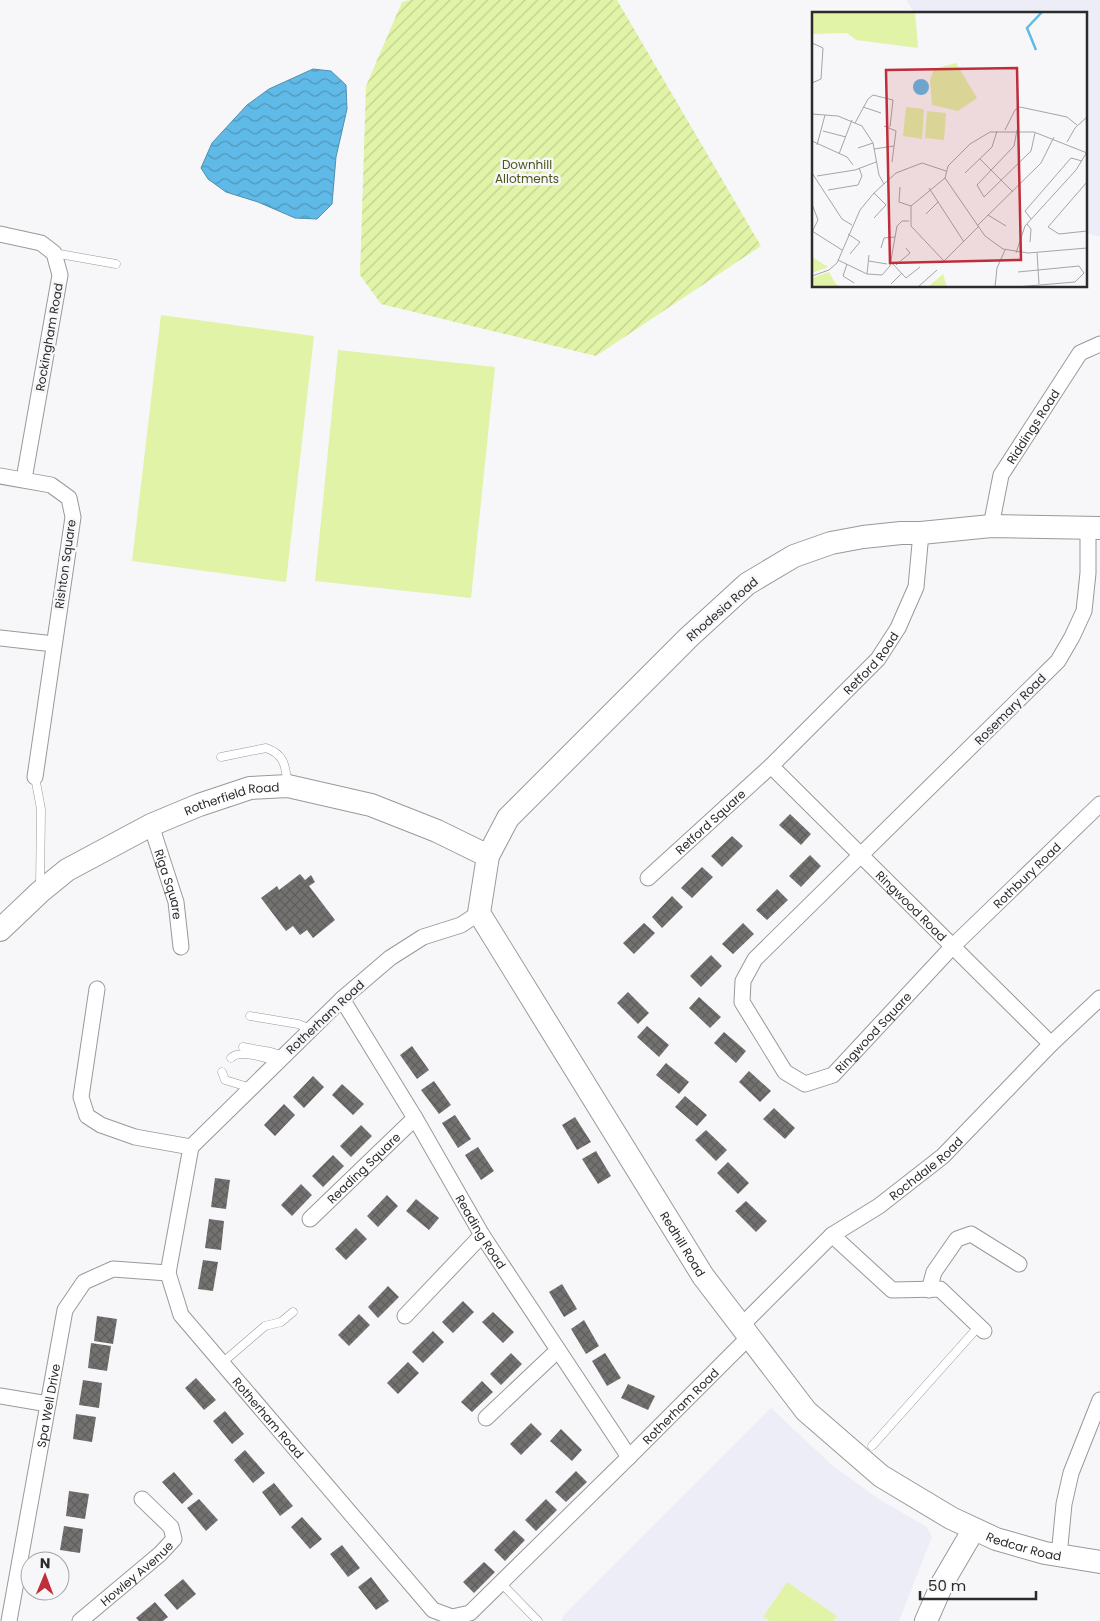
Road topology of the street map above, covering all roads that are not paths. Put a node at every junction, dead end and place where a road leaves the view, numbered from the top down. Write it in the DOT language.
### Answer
graph roads {
  1 [pos="0,234"];
  2 [pos="54,253"];
  3 [pos="116,264"];
  4 [pos="1100,344"];
  5 [pos="0,476"];
  6 [pos="24,479"];
  7 [pos="991,526"];
  8 [pos="1094,528"];
  9 [pos="922,533"];
  10 [pos="0,638"];
  11 [pos="54,644"];
  12 [pos="221,758"];
  13 [pos="771,766"];
  14 [pos="35,777"];
  15 [pos="288,786"];
  16 [pos="1100,804"];
  17 [pos="151,825"];
  18 [pos="861,855"];
  19 [pos="488,856"];
  20 [pos="648,878"];
  21 [pos="40,892"];
  22 [pos="479,913"];
  23 [pos="0,930"];
  24 [pos="953,946"];
  25 [pos="181,947"];
  26 [pos="97,989"];
  27 [pos="1100,998"];
  28 [pos="342,999"];
  29 [pos="250,1016"];
  30 [pos="311,1030"];
  31 [pos="1051,1044"];
  32 [pos="243,1047"];
  33 [pos="231,1058"];
  34 [pos="281,1059"];
  35 [pos="222,1072"];
  36 [pos="251,1088"];
  37 [pos="416,1118"];
  38 [pos="191,1147"];
  39 [pos="310,1219"];
  40 [pos="832,1234"];
  41 [pos="482,1235"];
  42 [pos="1019,1264"];
  43 [pos="168,1273"];
  44 [pos="929,1290"];
  45 [pos="293,1312"];
  46 [pos="405,1316"];
  47 [pos="982,1328"];
  48 [pos="745,1331"];
  49 [pos="557,1350"];
  50 [pos="222,1363"];
  51 [pos="0,1396"];
  52 [pos="1100,1400"];
  53 [pos="48,1404"];
  54 [pos="486,1418"];
  55 [pos="872,1446"];
  56 [pos="629,1457"];
  57 [pos="142,1499"];
  58 [pos="951,1518"];
  59 [pos="974,1529"];
  60 [pos="1059,1556"];
  61 [pos="1100,1562"];
  62 [pos="501,1583"];
  63 [pos="12,1620"];
  64 [pos="80,1621"];
  65 [pos="538,1621"];
  66 [pos="926,1621"];
  1 -- 2 [label="street"];
  2 -- 3 [label="lane"];
  2 -- 6 [label="street, Rockingham Road"];
  4 -- 7 [label="street, Riddings Road"];
  5 -- 6 [label="street, Rishton Square"];
  6 -- 11 [label="street, Rishton Square"];
  7 -- 8 [label="street, Rhodesia Road"];
  7 -- 9 [label="street, Rhodesia Road"];
  8 -- 18 [label="street, Rosemary Road"];
  9 -- 13 [label="street, Retford Road"];
  9 -- 19 [label="street, Rhodesia Road"];
  10 -- 11 [label="street"];
  11 -- 14 [label="street, Rishton Square"];
  12 -- 15 [label="lane"];
  13 -- 18 [label="street, Ringwood Road"];
  13 -- 20 [label="street, Retford Square"];
  14 -- 21 [label="lane"];
  15 -- 17 [label="street, Rotherfield Road"];
  15 -- 19 [label="street, Rotherfield Road"];
  16 -- 24 [label="street, Rothbury Road"];
  17 -- 21 [label="street, Rotherfield Road"];
  17 -- 25 [label="street, Riga Square"];
  18 -- 24 [label="street, Ringwood Road"];
  18 -- 24 [label="street, Ringwood Square"];
  19 -- 22 [label="street, Rhodesia Road"];
  21 -- 23 [label="street, Rotherfield Road"];
  22 -- 28 [label="street, Rotherham Road"];
  22 -- 48 [label="street, Redhill Road"];
  24 -- 31 [label="street, Ringwood Road"];
  26 -- 38 [label="street"];
  27 -- 31 [label="street, Rochdale Road"];
  28 -- 30 [label="street, Rotherham Road"];
  28 -- 37 [label="street, Reading Road"];
  29 -- 30 [label="lane"];
  30 -- 34 [label="street, Rotherham Road"];
  31 -- 40 [label="street, Rochdale Road"];
  32 -- 34 [label="lane"];
  33 -- 34 [label="lane"];
  34 -- 36 [label="street, Rotherham Road"];
  35 -- 36 [label="lane"];
  36 -- 38 [label="street, Rotherham Road"];
  37 -- 39 [label="street, Reading Square"];
  37 -- 41 [label="street, Reading Road"];
  38 -- 43 [label="street, Rotherham Road"];
  40 -- 44 [label="street"];
  40 -- 48 [label="street, Rochdale Road"];
  41 -- 46 [label="street"];
  41 -- 49 [label="street, Reading Road"];
  42 -- 44 [label="street"];
  43 -- 50 [label="street, Rotherham Road"];
  43 -- 53 [label="street, Spa Well Drive"];
  44 -- 47 [label="street"];
  45 -- 50 [label="lane"];
  47 -- 55 [label="lane"];
  48 -- 56 [label="street, Rotherham Road"];
  48 -- 58 [label="street, Redhill Road"];
  49 -- 54 [label="street"];
  49 -- 56 [label="street, Reading Road"];
  50 -- 62 [label="street, Rotherham Road"];
  51 -- 53 [label="street"];
  52 -- 60 [label="street"];
  53 -- 63 [label="street, Spa Well Drive"];
  56 -- 62 [label="street, Rotherham Road"];
  57 -- 64 [label="street, Howley Avenue"];
  58 -- 59 [label="street, Redcar Road"];
  59 -- 60 [label="street, Redcar Road"];
  59 -- 66 [label="street"];
  60 -- 61 [label="street, Redcar Road"];
  62 -- 65 [label="lane"];
}
